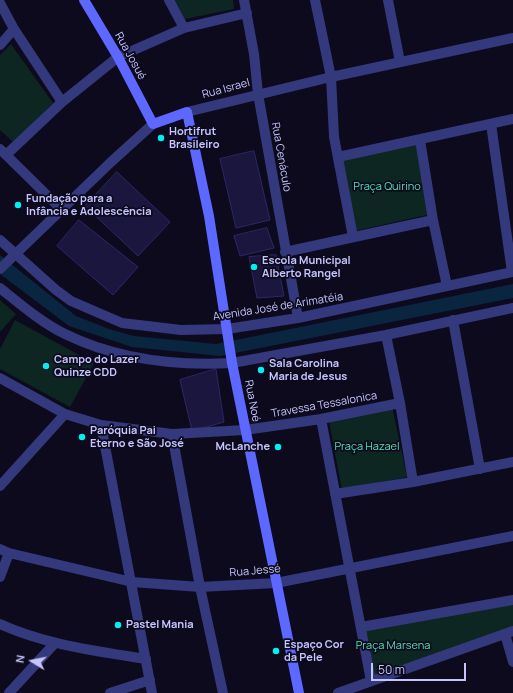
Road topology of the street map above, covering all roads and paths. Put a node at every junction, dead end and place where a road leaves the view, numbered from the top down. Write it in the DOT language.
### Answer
graph roads {
  1 [pos="84,0"];
  2 [pos="169,0"];
  3 [pos="244,0"];
  4 [pos="316,0"];
  5 [pos="388,0"];
  6 [pos="0,3"];
  7 [pos="247,13"];
  8 [pos="184,28"];
  9 [pos="14,29"];
  10 [pos="513,38"];
  11 [pos="0,45"];
  12 [pos="118,57"];
  13 [pos="400,62"];
  14 [pos="331,77"];
  15 [pos="258,94"];
  16 [pos="62,102"];
  17 [pos="187,112"];
  18 [pos="513,119"];
  19 [pos="153,124"];
  20 [pos="491,124"];
  21 [pos="420,140"];
  22 [pos="3,152"];
  23 [pos="338,157"];
  24 [pos="62,210"];
  25 [pos="433,220"];
  26 [pos="354,237"];
  27 [pos="0,240"];
  28 [pos="285,252"];
  29 [pos="13,255"];
  30 [pos="0,269"];
  31 [pos="512,272"];
  32 [pos="447,286"];
  33 [pos="0,288"];
  34 [pos="513,308"];
  35 [pos="298,318"];
  36 [pos="453,320"];
  37 [pos="227,332"];
  38 [pos="386,335"];
  39 [pos="232,361"];
  40 [pos="1,381"];
  41 [pos="400,403"];
  42 [pos="65,414"];
  43 [pos="321,419"];
  44 [pos="101,425"];
  45 [pos="246,430"];
  46 [pos="172,434"];
  47 [pos="513,462"];
  48 [pos="480,469"];
  49 [pos="413,482"];
  50 [pos="0,486"];
  51 [pos="335,494"];
  52 [pos="513,536"];
  53 [pos="4,551"];
  54 [pos="350,569"];
  55 [pos="0,577"];
  56 [pos="132,582"];
  57 [pos="276,583"];
  58 [pos="200,587"];
  59 [pos="513,600"];
  60 [pos="0,624"];
  61 [pos="361,627"];
  62 [pos="509,633"];
  63 [pos="55,643"];
  64 [pos="146,659"];
  65 [pos="513,662"];
  66 [pos="150,680"];
  67 [pos="371,681"];
  68 [pos="9,693"];
  69 [pos="110,693"];
  70 [pos="152,693"];
  71 [pos="223,693"];
  72 [pos="299,693"];
  73 [pos="338,693"];
  1 -- 12 [label="street, Rua Josué"];
  2 -- 8 [label="street"];
  3 -- 7 [label="street, Rua Cenáculo"];
  4 -- 14 [label="street"];
  5 -- 13 [label="street"];
  6 -- 9 [label="street"];
  7 -- 8 [label="street"];
  7 -- 15 [label="street, Rua Cenáculo"];
  8 -- 12 [label="street"];
  9 -- 11 [label="street"];
  9 -- 16 [label="street"];
  10 -- 13 [label="street, Rua Israel"];
  12 -- 16 [label="street"];
  12 -- 19 [label="street, Rua Josué"];
  13 -- 14 [label="street, Rua Israel"];
  14 -- 15 [label="street, Rua Israel"];
  14 -- 23 [label="street"];
  15 -- 17 [label="street, Rua Israel"];
  15 -- 28 [label="street, Rua Cenáculo"];
  16 -- 22 [label="street"];
  17 -- 19 [label="street, Rua Israel"];
  17 -- 37 [label="street, Rua Noé"];
  18 -- 20 [label="street"];
  19 -- 24 [label="street, Rua Israel"];
  20 -- 21 [label="street"];
  20 -- 31 [label="street"];
  21 -- 23 [label="street"];
  21 -- 25 [label="street"];
  22 -- 24 [label="street"];
  23 -- 26 [label="street"];
  24 -- 29 [label="street, Rua Israel"];
  25 -- 26 [label="street"];
  25 -- 32 [label="street"];
  26 -- 28 [label="street"];
  27 -- 29 [label="street, Avenida José de Arimatéia"];
  28 -- 35 [label="street, Rua Cenáculo"];
  29 -- 30 [label="street, Rua Israel"];
  29 -- 37 [label="street, Avenida José de Arimatéia"];
  31 -- 32 [label="street, Avenida José de Arimatéia"];
  32 -- 35 [label="street, Avenida José de Arimatéia"];
  33 -- 39 [label="street"];
  34 -- 36 [label="street"];
  35 -- 37 [label="street, Avenida José de Arimatéia"];
  36 -- 38 [label="street"];
  36 -- 48 [label="street"];
  37 -- 39 [label="street, Rua Noé"];
  38 -- 39 [label="street"];
  38 -- 41 [label="street"];
  39 -- 45 [label="street, Rua Noé"];
  40 -- 42 [label="street, Travessa Tessalonica"];
  41 -- 43 [label="street, Travessa Tessalonica"];
  41 -- 49 [label="street"];
  42 -- 44 [label="street, Travessa Tessalonica"];
  42 -- 50 [label="street"];
  43 -- 45 [label="street, Travessa Tessalonica"];
  43 -- 51 [label="street"];
  44 -- 46 [label="street, Travessa Tessalonica"];
  44 -- 56 [label="street"];
  45 -- 46 [label="street, Travessa Tessalonica"];
  45 -- 57 [label="street, Rua Noé"];
  46 -- 58 [label="street"];
  47 -- 48 [label="street"];
  48 -- 49 [label="street"];
  49 -- 51 [label="street"];
  51 -- 54 [label="street"];
  52 -- 54 [label="street, Rua Jessé"];
  53 -- 55 [label="street"];
  53 -- 56 [label="street, Rua Jessé"];
  54 -- 57 [label="street, Rua Jessé"];
  54 -- 61 [label="street"];
  56 -- 58 [label="street, Rua Jessé"];
  56 -- 64 [label="street"];
  57 -- 58 [label="street, Rua Jessé"];
  57 -- 72 [label="street, Rua Noé"];
  58 -- 71 [label="street"];
  59 -- 61 [label="street"];
  60 -- 63 [label="street"];
  61 -- 67 [label="street"];
  62 -- 65 [label="street"];
  62 -- 67 [label="street"];
  63 -- 64 [label="street"];
  63 -- 68 [label="street"];
  64 -- 66 [label="street"];
  66 -- 69 [label="street"];
  66 -- 70 [label="street"];
  67 -- 73 [label="street"];
}
